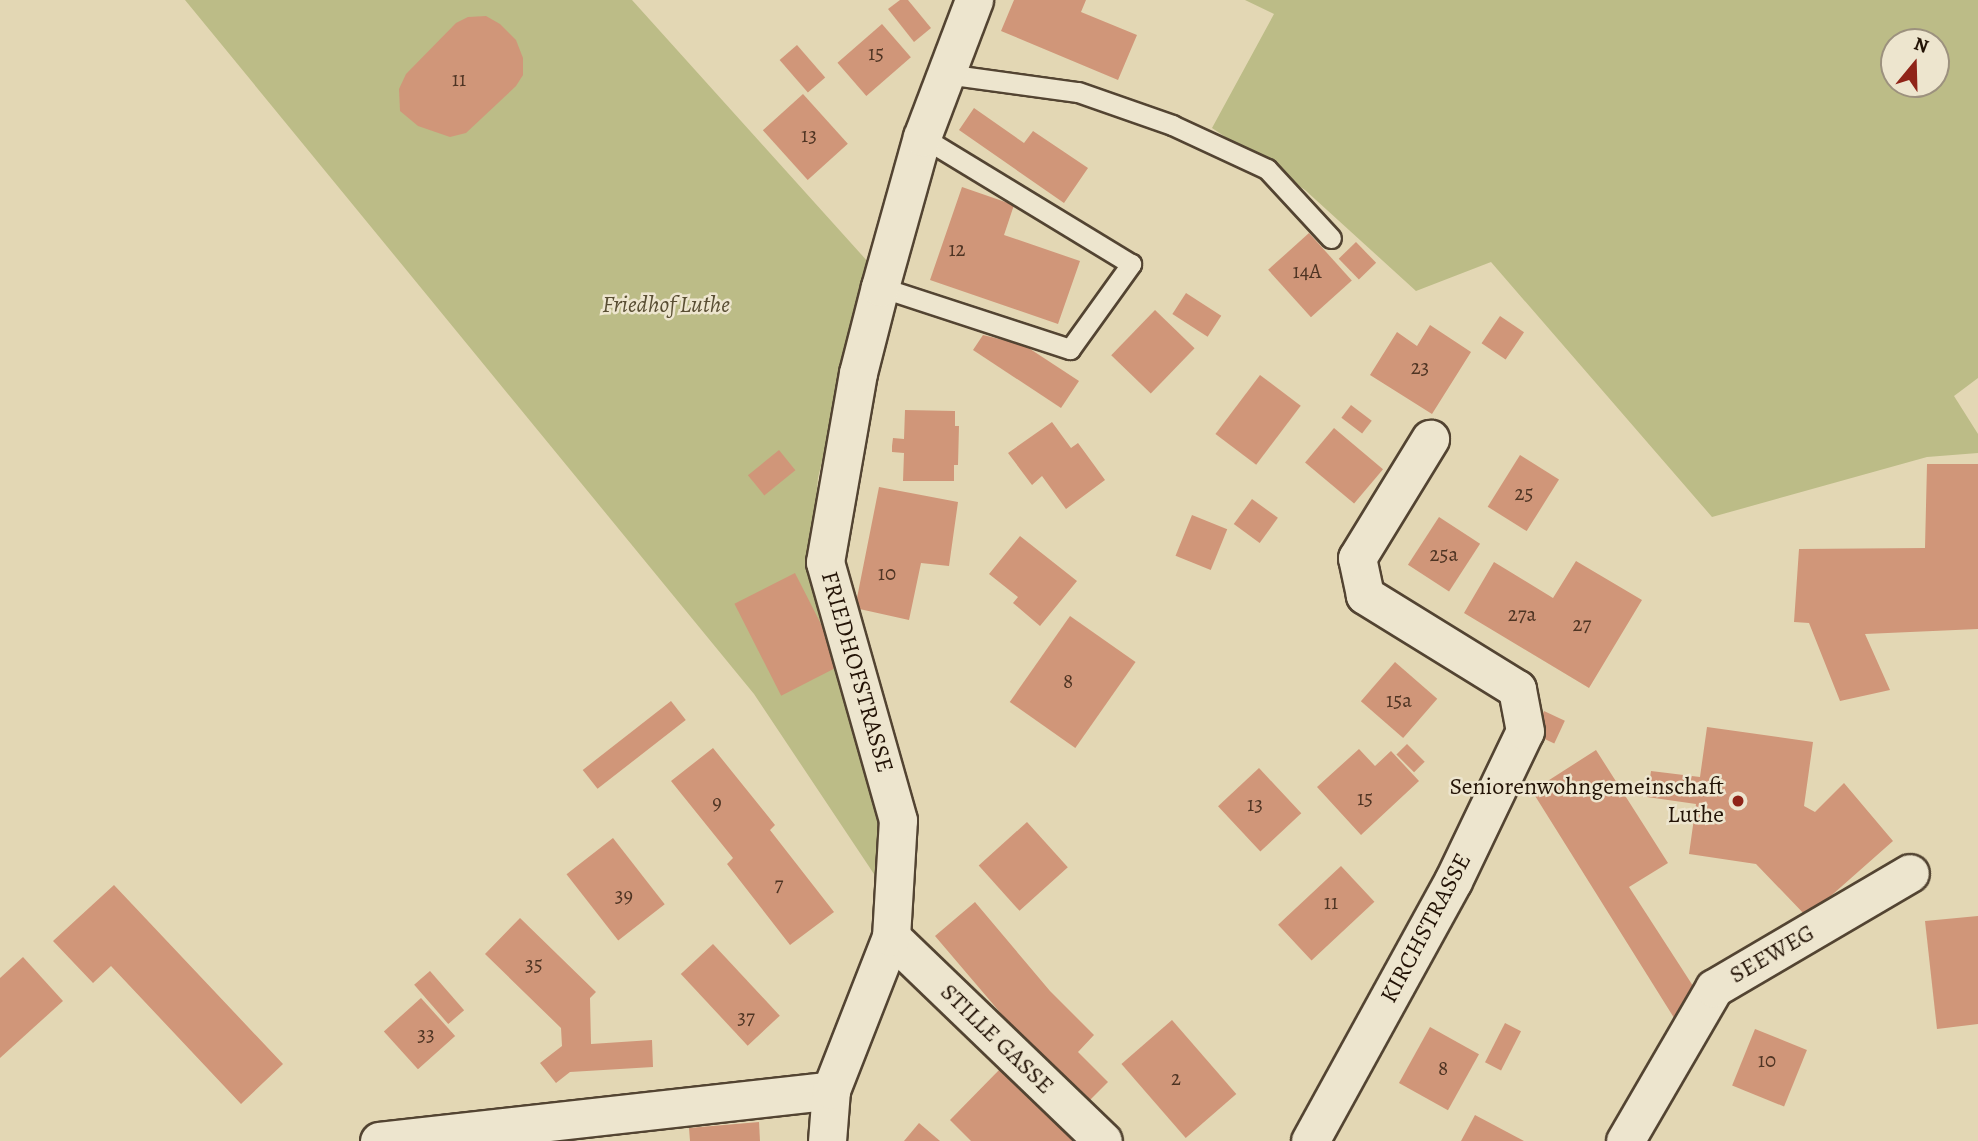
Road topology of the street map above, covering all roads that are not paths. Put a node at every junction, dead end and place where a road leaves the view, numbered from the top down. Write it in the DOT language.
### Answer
graph roads {
  1 [pos="974,0"];
  2 [pos="946,74"];
  3 [pos="922,137"];
  4 [pos="1331,238"];
  5 [pos="880,287"];
  6 [pos="1430,439"];
  7 [pos="1910,873"];
  8 [pos="891,937"];
  9 [pos="831,1090"];
  10 [pos="1314,1140"];
  11 [pos="379,1141"];
  12 [pos="827,1141"];
  13 [pos="1103,1141"];
  14 [pos="1625,1141"];
  1 -- 2 [label="street, FRIEDHOFSTRASSE"];
  2 -- 3 [label="street, FRIEDHOFSTRASSE"];
  2 -- 4 [label="lane"];
  3 -- 5 [label="street, FRIEDHOFSTRASSE"];
  3 -- 5 [label="lane"];
  5 -- 8 [label="street, FRIEDHOFSTRASSE"];
  6 -- 10 [label="street, KIRCHSTRASSE"];
  7 -- 14 [label="street, SEEWEG"];
  8 -- 9 [label="street, FRIEDHOFSTRASSE"];
  8 -- 13 [label="street, STILLE GASSE"];
  9 -- 11 [label="street"];
  9 -- 12 [label="street, FRIEDHOFSTRASSE"];
}
